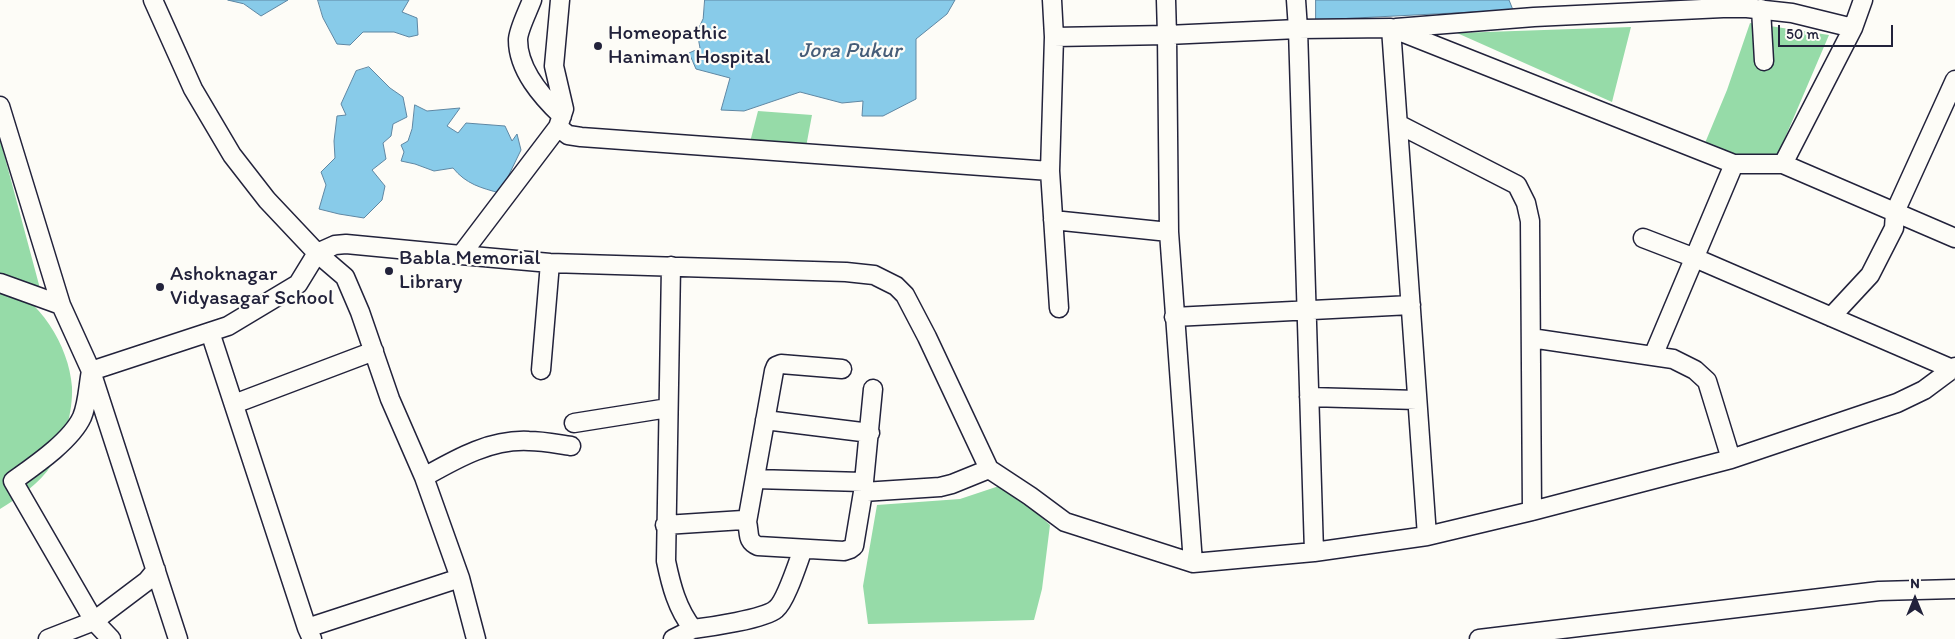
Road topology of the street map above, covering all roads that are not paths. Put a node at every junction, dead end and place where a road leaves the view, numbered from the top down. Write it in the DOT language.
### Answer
graph roads {
  1 [pos="152,0"];
  2 [pos="532,0"];
  3 [pos="560,0"];
  4 [pos="1052,0"];
  5 [pos="1166,0"];
  6 [pos="1296,0"];
  7 [pos="1863,0"];
  8 [pos="1752,6"];
  9 [pos="1298,28"];
  10 [pos="1391,28"];
  11 [pos="1853,28"];
  12 [pos="1167,35"];
  13 [pos="1054,37"];
  14 [pos="1764,61"];
  15 [pos="1955,80"];
  16 [pos="0,106"];
  17 [pos="560,122"];
  18 [pos="1398,124"];
  19 [pos="1734,164"];
  20 [pos="1783,164"];
  21 [pos="1050,170"];
  22 [pos="1895,212"];
  23 [pos="1052,220"];
  24 [pos="1168,232"];
  25 [pos="1643,238"];
  26 [pos="1955,238"];
  27 [pos="317,253"];
  28 [pos="462,256"];
  29 [pos="1695,258"];
  30 [pos="550,263"];
  31 [pos="671,266"];
  32 [pos="0,283"];
  33 [pos="61,305"];
  34 [pos="1411,305"];
  35 [pos="1059,308"];
  36 [pos="1306,311"];
  37 [pos="1174,317"];
  38 [pos="1831,317"];
  39 [pos="210,332"];
  40 [pos="1531,338"];
  41 [pos="374,351"];
  42 [pos="1653,356"];
  43 [pos="1953,368"];
  44 [pos="842,369"];
  45 [pos="541,370"];
  46 [pos="91,371"];
  47 [pos="873,388"];
  48 [pos="1309,397"];
  49 [pos="1417,400"];
  50 [pos="234,404"];
  51 [pos="668,408"];
  52 [pos="765,420"];
  53 [pos="574,423"];
  54 [pos="870,433"];
  55 [pos="571,446"];
  56 [pos="1731,459"];
  57 [pos="990,469"];
  58 [pos="424,477"];
  59 [pos="755,479"];
  60 [pos="7,484"];
  61 [pos="863,487"];
  62 [pos="1532,511"];
  63 [pos="747,522"];
  64 [pos="666,525"];
  65 [pos="1427,536"];
  66 [pos="804,549"];
  67 [pos="1314,552"];
  68 [pos="1193,563"];
  69 [pos="156,570"];
  70 [pos="460,578"];
  71 [pos="1955,589"];
  72 [pos="94,621"];
  73 [pos="693,628"];
  74 [pos="309,634"];
  75 [pos="48,639"];
  76 [pos="111,639"];
  77 [pos="178,639"];
  78 [pos="476,639"];
  79 [pos="673,639"];
  80 [pos="1479,639"];
  1 -- 27 [label="street"];
  2 -- 17 [label="street"];
  3 -- 17 [label="street"];
  4 -- 13 [label="street"];
  5 -- 12 [label="street"];
  6 -- 9 [label="street"];
  7 -- 11 [label="street"];
  8 -- 10 [label="street"];
  8 -- 11 [label="street"];
  8 -- 14 [label="street"];
  9 -- 10 [label="street"];
  9 -- 12 [label="street"];
  9 -- 36 [label="street"];
  10 -- 18 [label="street"];
  10 -- 19 [label="street"];
  11 -- 20 [label="street"];
  12 -- 13 [label="street"];
  12 -- 24 [label="street"];
  13 -- 21 [label="street"];
  15 -- 22 [label="street"];
  16 -- 33 [label="street"];
  17 -- 21 [label="street"];
  17 -- 28 [label="street"];
  18 -- 34 [label="street"];
  18 -- 40 [label="street"];
  19 -- 20 [label="street"];
  19 -- 29 [label="street"];
  20 -- 22 [label="street"];
  21 -- 23 [label="street"];
  22 -- 26 [label="street"];
  22 -- 38 [label="street"];
  23 -- 24 [label="street"];
  23 -- 35 [label="street"];
  24 -- 37 [label="street"];
  25 -- 29 [label="street"];
  27 -- 28 [label="street"];
  27 -- 39 [label="street"];
  27 -- 41 [label="street"];
  28 -- 30 [label="street"];
  29 -- 38 [label="street"];
  29 -- 42 [label="street"];
  30 -- 31 [label="street"];
  30 -- 45 [label="street"];
  31 -- 51 [label="street"];
  31 -- 57 [label="street"];
  32 -- 33 [label="street"];
  33 -- 46 [label="street"];
  34 -- 36 [label="street"];
  34 -- 49 [label="street"];
  36 -- 37 [label="street"];
  36 -- 48 [label="street"];
  37 -- 68 [label="street"];
  38 -- 43 [label="street"];
  39 -- 46 [label="street"];
  39 -- 50 [label="street"];
  40 -- 42 [label="street"];
  40 -- 62 [label="street"];
  41 -- 50 [label="street"];
  41 -- 58 [label="street"];
  42 -- 56 [label="street"];
  43 -- 56 [label="street"];
  44 -- 52 [label="street"];
  46 -- 60 [label="street"];
  46 -- 69 [label="street"];
  47 -- 54 [label="street"];
  48 -- 49 [label="street"];
  48 -- 67 [label="street"];
  49 -- 65 [label="street"];
  50 -- 74 [label="street"];
  51 -- 53 [label="street"];
  51 -- 64 [label="street"];
  52 -- 54 [label="street"];
  52 -- 59 [label="street"];
  54 -- 61 [label="street"];
  55 -- 58 [label="street"];
  56 -- 62 [label="street"];
  57 -- 61 [label="street"];
  57 -- 68 [label="street"];
  58 -- 70 [label="street"];
  59 -- 61 [label="street"];
  59 -- 63 [label="street"];
  60 -- 72 [label="street"];
  61 -- 66 [label="street"];
  62 -- 65 [label="street"];
  63 -- 64 [label="street"];
  63 -- 66 [label="street"];
  64 -- 73 [label="street"];
  65 -- 67 [label="street"];
  66 -- 73 [label="street"];
  67 -- 68 [label="street"];
  69 -- 72 [label="street"];
  69 -- 77 [label="street"];
  70 -- 74 [label="street"];
  70 -- 78 [label="street"];
  71 -- 80 [label="street"];
  72 -- 75 [label="street"];
  72 -- 76 [label="street"];
  73 -- 79 [label="street"];
}
